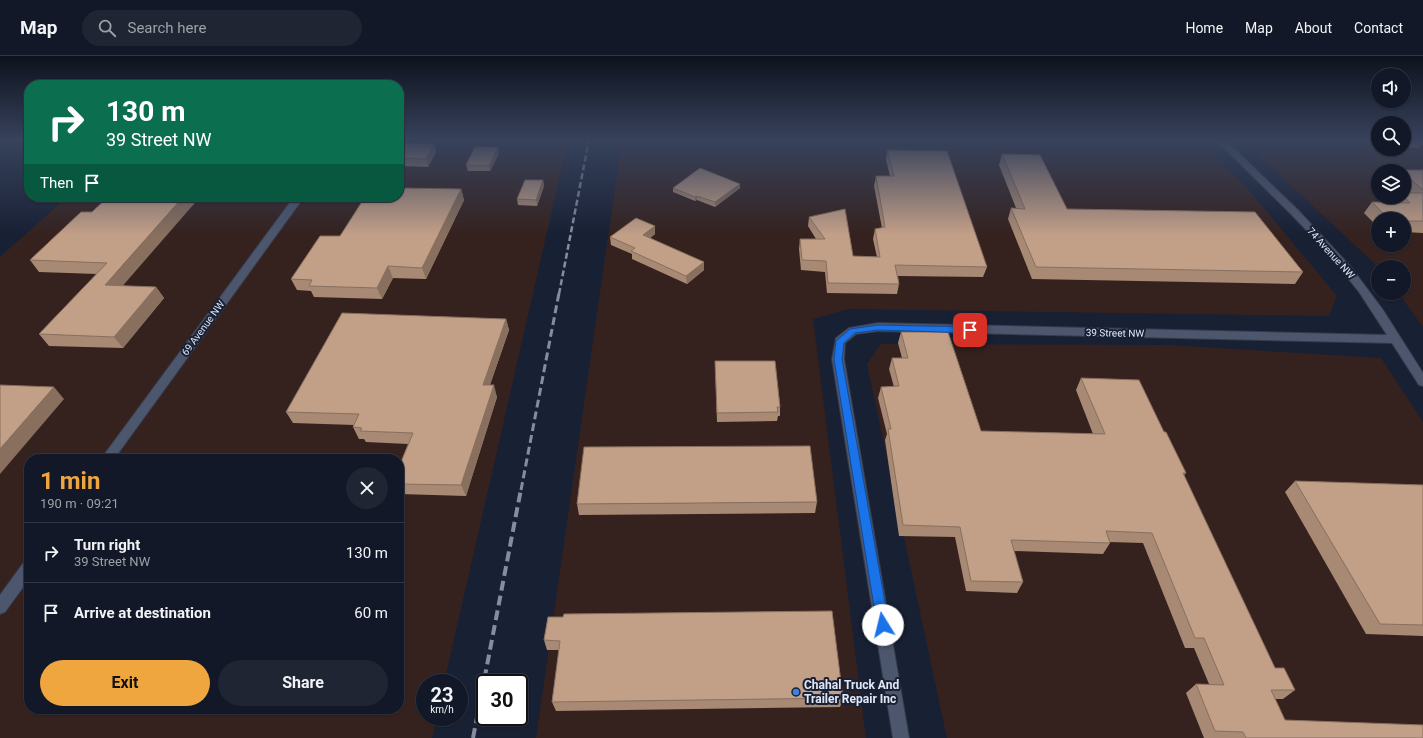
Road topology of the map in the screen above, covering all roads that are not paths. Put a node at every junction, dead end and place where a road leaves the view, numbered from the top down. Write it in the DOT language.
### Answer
graph roads {
  1 [pos="1252,172"];
  2 [pos="295,202"];
  3 [pos="1395,339"];
  4 [pos="1423,382"];
  5 [pos="111,454"];
  6 [pos="24,574"];
  7 [pos="0,607"];
  8 [pos="901,738"];
  1 -- 3 [label="street, 74 Avenue NW"];
  2 -- 5 [label="street, 69 Avenue NW"];
  3 -- 4 [label="street, 74 Avenue NW"];
  3 -- 8 [label="street, 39 Street NW"];
  6 -- 7 [label="street"];
}
